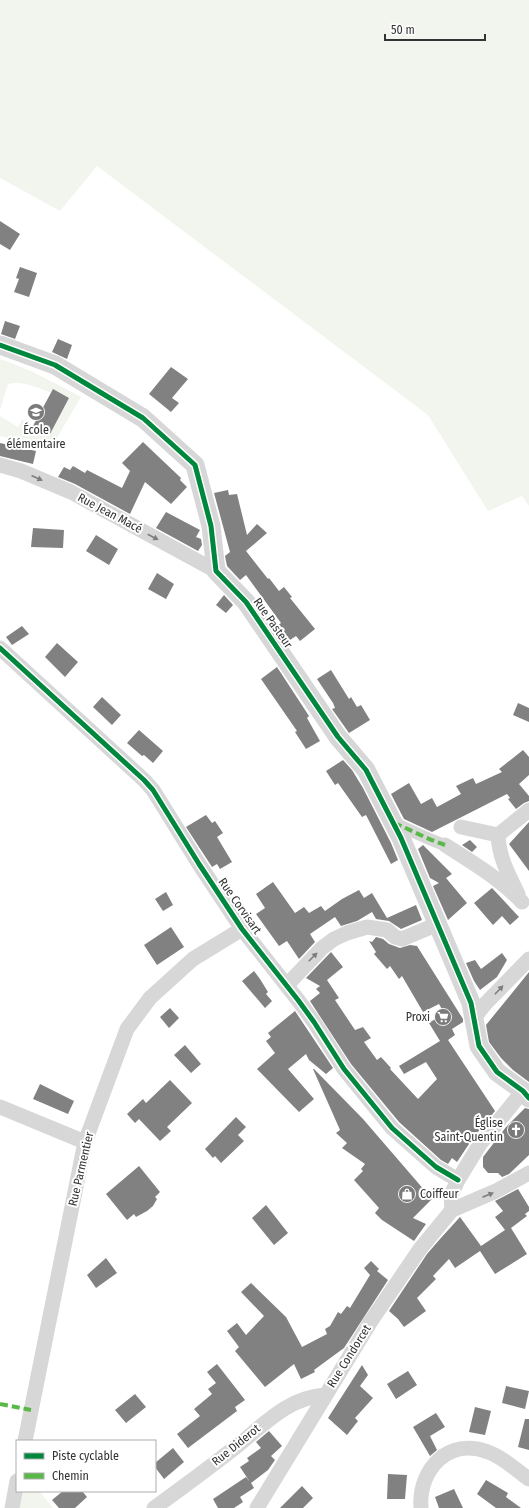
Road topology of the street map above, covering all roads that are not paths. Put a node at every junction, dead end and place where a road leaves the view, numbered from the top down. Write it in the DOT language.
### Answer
graph roads {
  1 [pos="0,345"];
  2 [pos="0,465"];
  3 [pos="216,571"];
  4 [pos="0,648"];
  5 [pos="529,810"];
  6 [pos="394,824"];
  7 [pos="461,827"];
  8 [pos="498,835"];
  9 [pos="445,845"];
  10 [pos="526,904"];
  11 [pos="438,924"];
  12 [pos="242,929"];
  13 [pos="529,959"];
  14 [pos="287,985"];
  15 [pos="473,1019"];
  16 [pos="526,1094"];
  17 [pos="0,1107"];
  18 [pos="85,1142"];
  19 [pos="529,1173"];
  20 [pos="458,1180"];
  21 [pos="452,1210"];
  22 [pos="325,1395"];
  23 [pos="25,1440"];
  24 [pos="529,1479"];
  25 [pos="16,1486"];
  26 [pos="12,1508"];
  27 [pos="154,1508"];
  28 [pos="257,1508"];
  29 [pos="421,1508"];
  1 -- 3 [label="street"];
  2 -- 3 [label="street, Rue Jean Macé, one-way"];
  3 -- 6 [label="street, Rue Pasteur"];
  4 -- 12 [label="street, Rue Corvisart"];
  5 -- 8 [label="street"];
  6 -- 9 [label="street"];
  6 -- 11 [label="street, Rue Pasteur"];
  7 -- 8 [label="street"];
  8 -- 10 [label="street"];
  9 -- 10 [label="street"];
  14 -- 11 [label="street, one-way"];
  11 -- 15 [label="street, Rue Pasteur"];
  12 -- 14 [label="street, Rue Corvisart"];
  12 -- 18 [label="street, Rue Parmentier"];
  15 -- 13 [label="street, one-way"];
  14 -- 20 [label="street, Rue Corvisart"];
  15 -- 16 [label="street, Rue Pasteur"];
  16 -- 20 [label="street"];
  17 -- 18 [label="street"];
  18 -- 23 [label="street, Rue Parmentier"];
  21 -- 19 [label="street, Rue Condorcet, one-way"];
  20 -- 21 [label="street"];
  21 -- 22 [label="street, Rue Condorcet"];
  22 -- 27 [label="street, Rue Diderot"];
  22 -- 28 [label="street, Rue Condorcet"];
  24 -- 29 [label="street"];
  25 -- 26 [label="street"];
}
